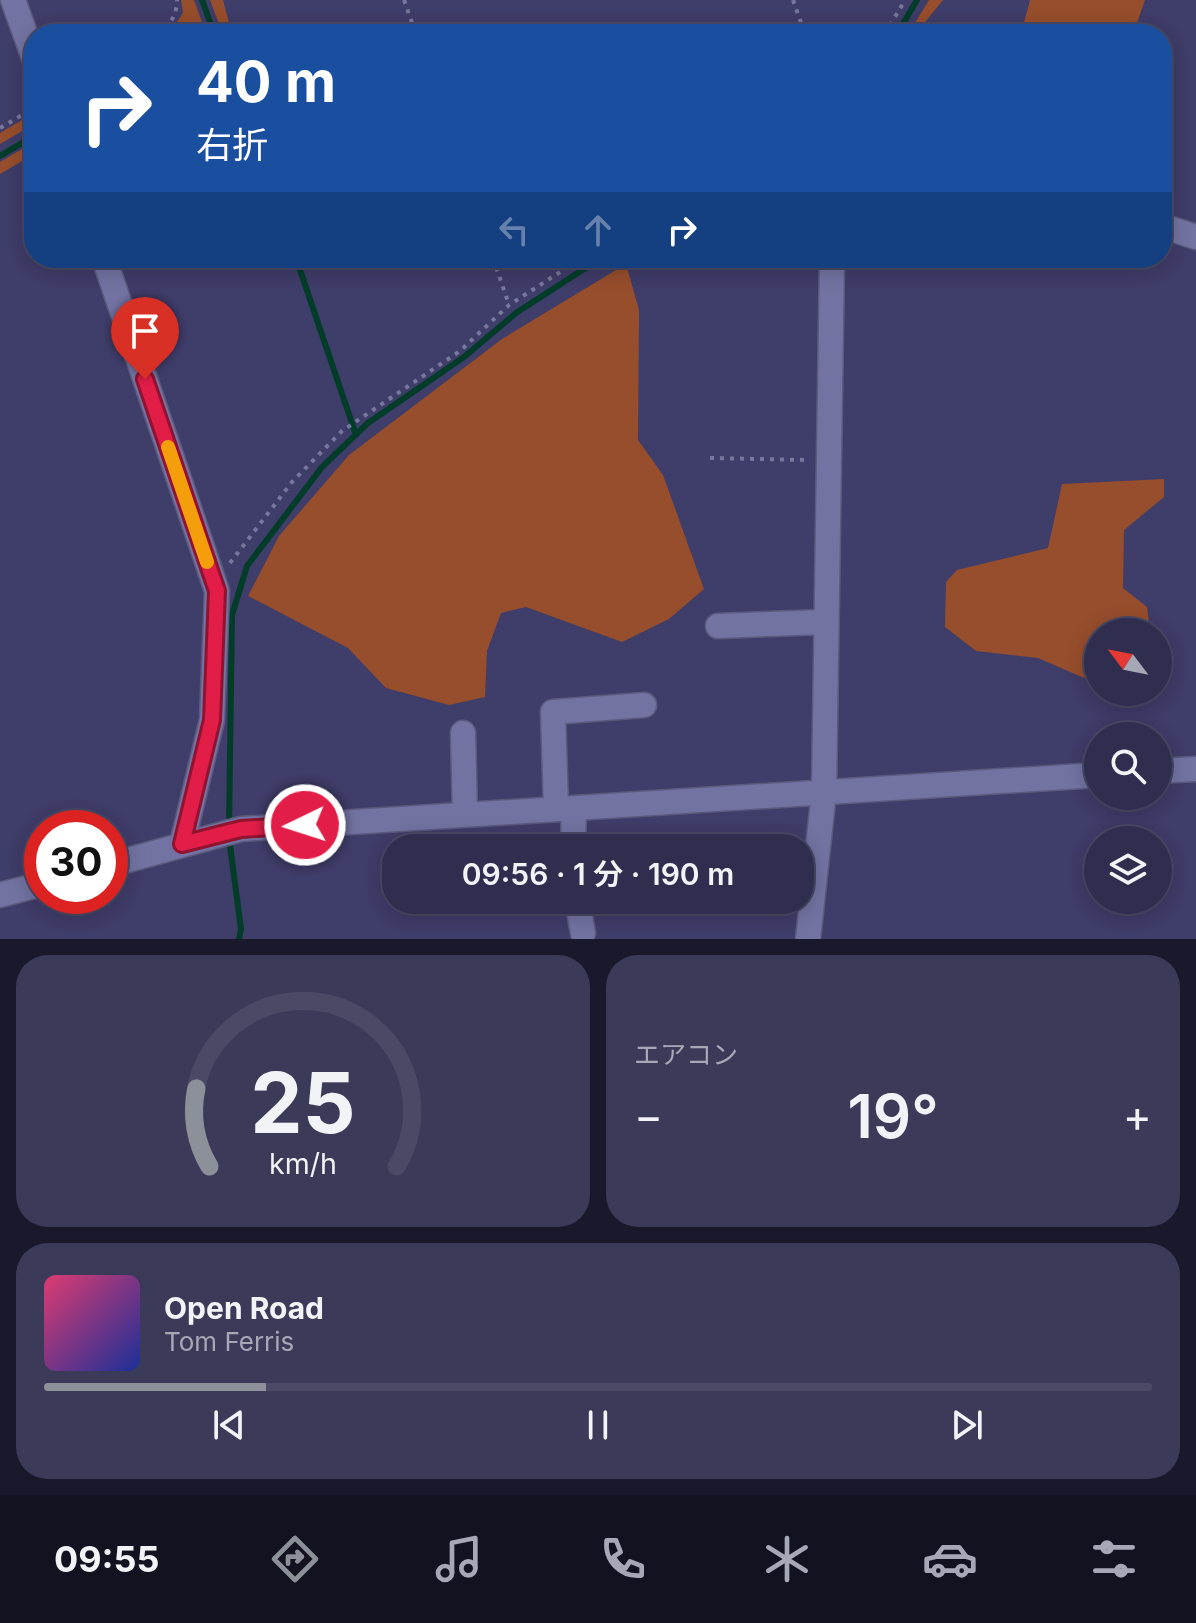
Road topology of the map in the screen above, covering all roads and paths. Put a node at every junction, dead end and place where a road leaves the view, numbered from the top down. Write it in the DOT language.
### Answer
graph roads {
  1 [pos="13,0"];
  2 [pos="177,0"];
  3 [pos="404,0"];
  4 [pos="793,0"];
  5 [pos="905,0"];
  6 [pos="169,24"];
  7 [pos="412,24"];
  8 [pos="801,24"];
  9 [pos="891,24"];
  10 [pos="24,30"];
  11 [pos="24,114"];
  12 [pos="0,128"];
  13 [pos="1172,229"];
  14 [pos="1196,237"];
  15 [pos="107,268"];
  16 [pos="496,268"];
  17 [pos="566,268"];
  18 [pos="832,268"];
  19 [pos="509,305"];
  20 [pos="710,458"];
  21 [pos="827,461"];
  22 [pos="217,591"];
  23 [pos="825,622"];
  24 [pos="718,626"];
  25 [pos="644,705"];
  26 [pos="463,733"];
  27 [pos="1196,769"];
  28 [pos="1172,770"];
  29 [pos="1084,776"];
  30 [pos="824,792"];
  31 [pos="565,808"];
  32 [pos="465,815"];
  33 [pos="570,834"];
  34 [pos="182,844"];
  35 [pos="128,860"];
  36 [pos="24,889"];
  37 [pos="0,895"];
  38 [pos="580,914"];
  39 [pos="583,933"];
  40 [pos="808,939"];
  1 -- 10 [label="street"];
  2 -- 6 [label="path"];
  3 -- 7 [label="path"];
  4 -- 8 [label="path"];
  5 -- 9 [label="path"];
  11 -- 12 [label="path"];
  13 -- 14 [label="street"];
  15 -- 22 [label="street"];
  16 -- 19 [label="path"];
  17 -- 19 [label="path"];
  18 -- 21 [label="street"];
  19 -- 22 [label="path"];
  20 -- 21 [label="path"];
  21 -- 23 [label="street"];
  22 -- 34 [label="street"];
  23 -- 24 [label="street"];
  23 -- 30 [label="street"];
  25 -- 31 [label="street"];
  26 -- 32 [label="street"];
  27 -- 28 [label="street"];
  29 -- 30 [label="street"];
  30 -- 31 [label="street"];
  30 -- 40 [label="street"];
  31 -- 32 [label="street"];
  31 -- 33 [label="street"];
  32 -- 34 [label="street"];
  34 -- 35 [label="street"];
  36 -- 37 [label="street"];
  38 -- 39 [label="street"];
}
